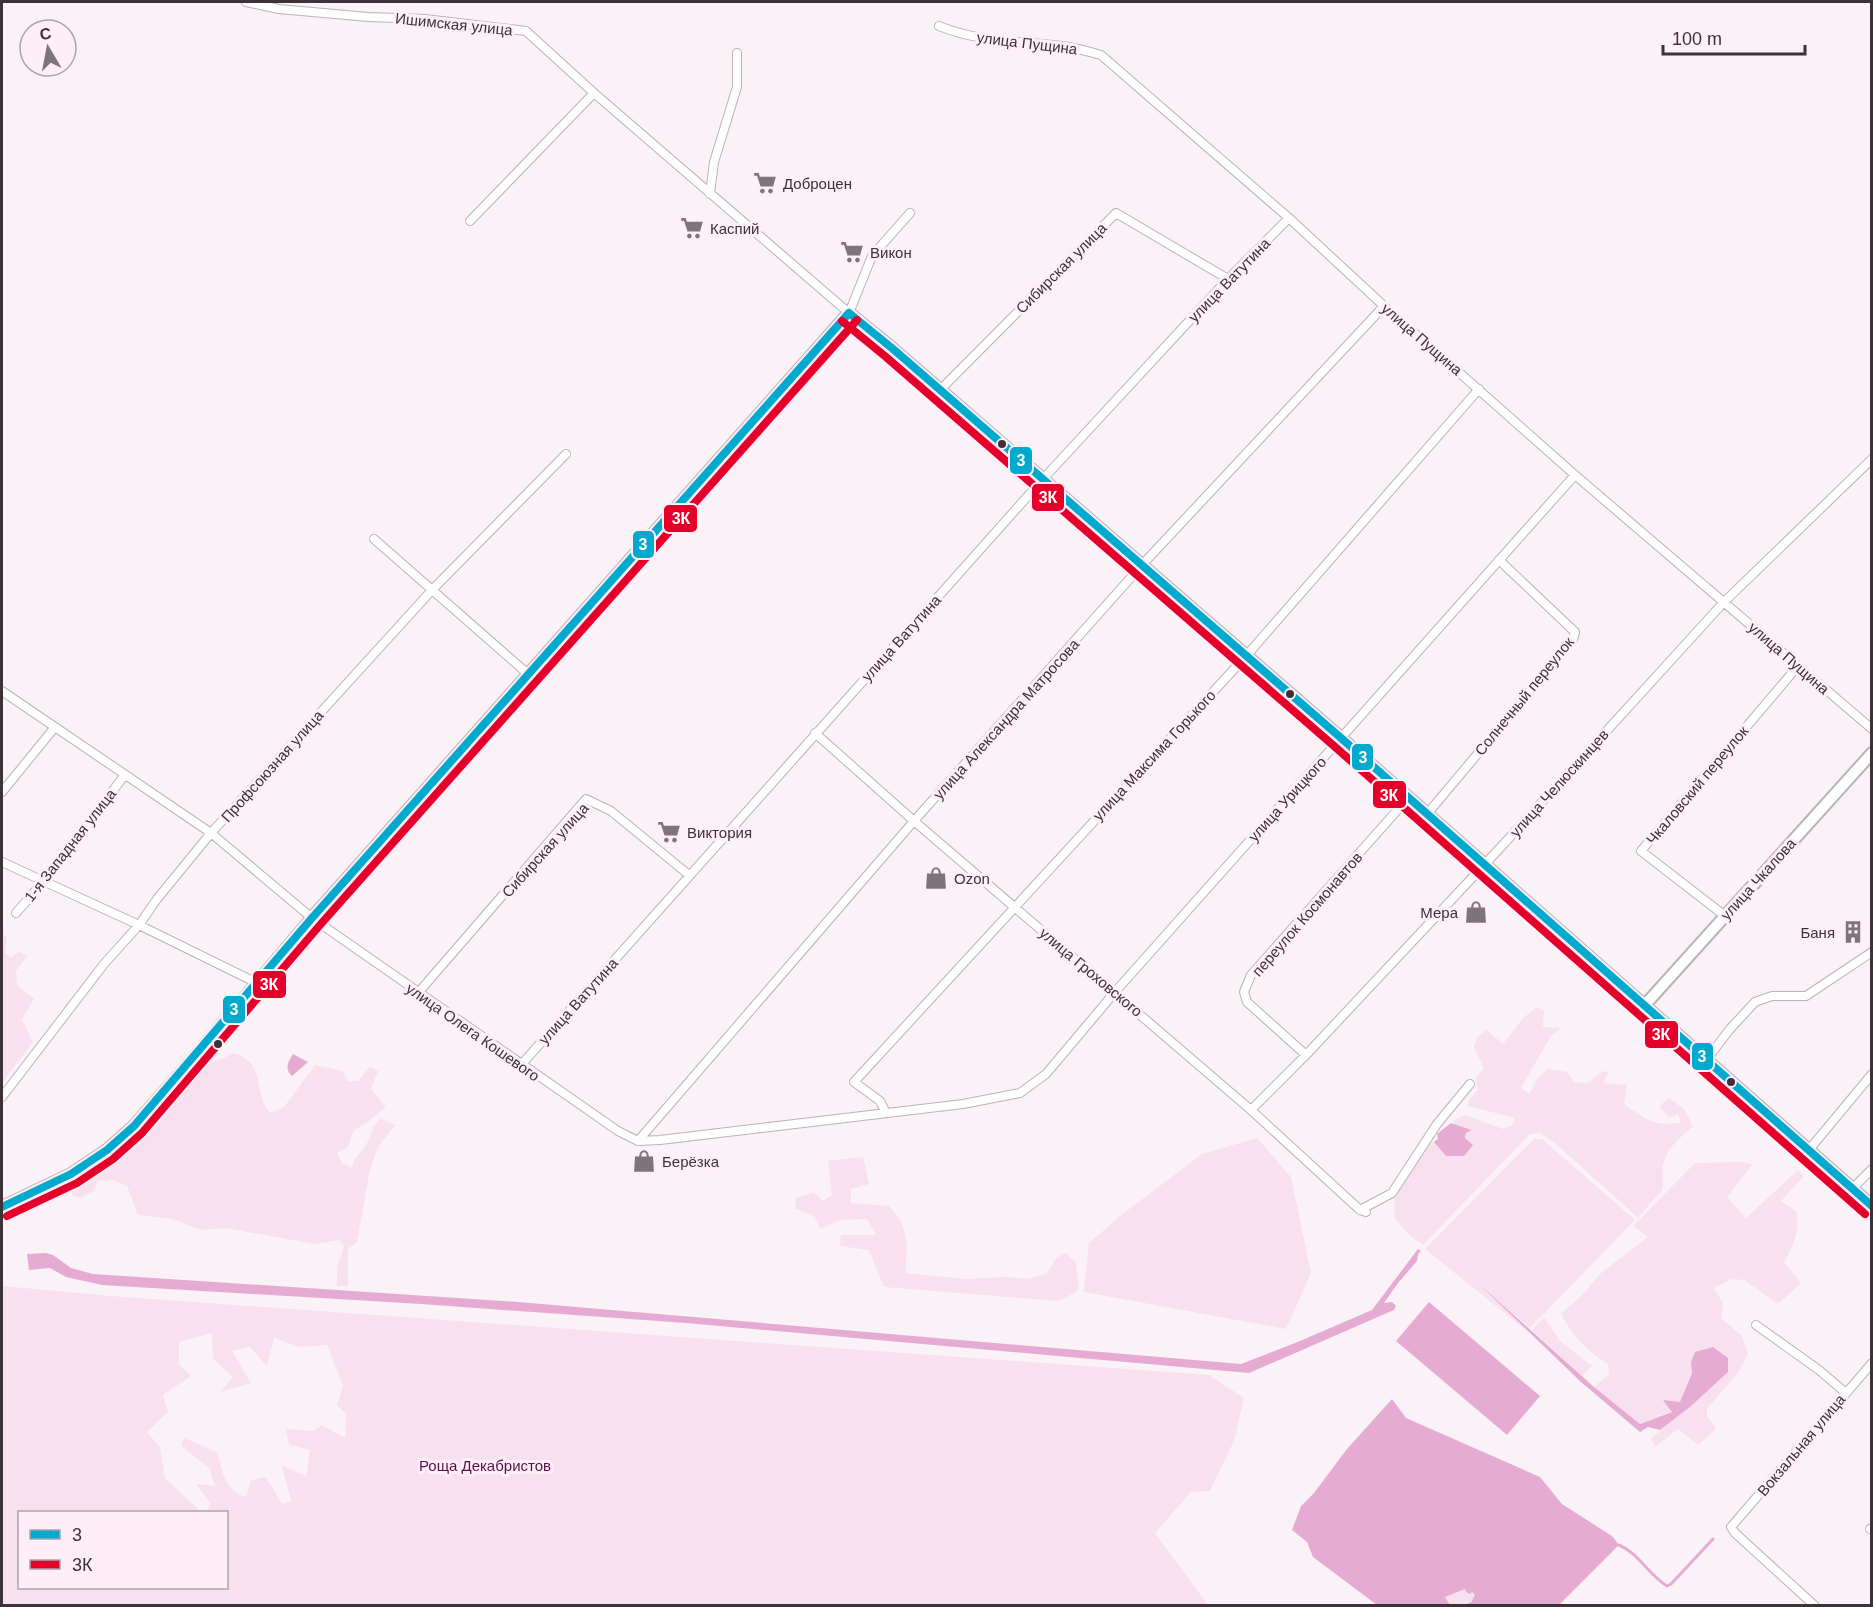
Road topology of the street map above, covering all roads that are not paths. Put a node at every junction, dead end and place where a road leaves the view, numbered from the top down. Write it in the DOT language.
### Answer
graph roads {
  1 [pos="246,2"];
  2 [pos="939,26"];
  3 [pos="737,53"];
  4 [pos="594,93"];
  5 [pos="710,194"];
  6 [pos="910,213"];
  7 [pos="1289,218"];
  8 [pos="470,221"];
  9 [pos="1228,279"];
  10 [pos="1384,306"];
  11 [pos="849,313"];
  12 [pos="1479,389"];
  13 [pos="940,390"];
  14 [pos="566,454"];
  15 [pos="1872,459"];
  16 [pos="1575,475"];
  17 [pos="1043,479"];
  18 [pos="374,540"];
  19 [pos="1499,560"];
  20 [pos="1142,565"];
  21 [pos="432,590"];
  22 [pos="1724,602"];
  23 [pos="1247,655"];
  24 [pos="1798,666"];
  25 [pos="528,674"];
  26 [pos="2,691"];
  27 [pos="55,727"];
  28 [pos="1872,729"];
  29 [pos="815,733"];
  30 [pos="1341,738"];
  31 [pos="1872,753"];
  32 [pos="124,776"];
  33 [pos="2,792"];
  34 [pos="1409,797"];
  35 [pos="1428,813"];
  36 [pos="914,821"];
  37 [pos="211,833"];
  38 [pos="2,862"];
  39 [pos="1484,865"];
  40 [pos="689,875"];
  41 [pos="44,881"];
  42 [pos="1014,908"];
  43 [pos="16,913"];
  44 [pos="1725,916"];
  45 [pos="312,918"];
  46 [pos="139,925"];
  47 [pos="1872,952"];
  48 [pos="257,983"];
  49 [pos="1115,992"];
  50 [pos="418,993"];
  51 [pos="1644,1006"];
  52 [pos="1306,1055"];
  53 [pos="1707,1059"];
  54 [pos="521,1065"];
  55 [pos="1872,1074"];
  56 [pos="1470,1084"];
  57 [pos="2,1096"];
  58 [pos="1251,1110"];
  59 [pos="886,1113"];
  60 [pos="638,1141"];
  61 [pos="1808,1151"];
  62 [pos="1872,1168"];
  63 [pos="1852,1189"];
  64 [pos="1872,1206"];
  65 [pos="2,1207"];
  66 [pos="1756,1325"];
  67 [pos="1872,1363"];
  68 [pos="1845,1393"];
  69 [pos="1815,1605"];
  1 -- 4 [label="street, Ишимская улица"];
  2 -- 7 [label="street, улица Пущина"];
  3 -- 5 [label="street"];
  4 -- 5 [label="street, Ишимская улица"];
  4 -- 8 [label="street"];
  5 -- 11 [label="street, Ишимская улица"];
  6 -- 11 [label="street"];
  7 -- 9 [label="street, улица Ватутина"];
  7 -- 10 [label="street, улица Пущина"];
  9 -- 13 [label="street, Сибирская улица"];
  9 -- 17 [label="street, улица Ватутина"];
  10 -- 12 [label="street, улица Пущина"];
  10 -- 20 [label="street, улица Александра Матросова"];
  11 -- 13 [label="main road, Ишимская улица"];
  11 -- 25 [label="main road"];
  12 -- 16 [label="street, улица Пущина"];
  12 -- 23 [label="street, улица Максима Горького"];
  13 -- 17 [label="main road, Ишимская улица"];
  14 -- 21 [label="street, Профсоюзная улица"];
  15 -- 22 [label="street, улица Челюскинцев"];
  16 -- 19 [label="street, улица Урицкого"];
  16 -- 22 [label="street, улица Пущина"];
  17 -- 20 [label="main road, Ишимская улица"];
  17 -- 29 [label="street, улица Ватутина"];
  18 -- 21 [label="street"];
  19 -- 30 [label="street, улица Урицкого"];
  19 -- 35 [label="street, Солнечный переулок"];
  20 -- 23 [label="main road, Ишимская улица"];
  20 -- 36 [label="street, улица Александра Матросова"];
  21 -- 25 [label="street"];
  21 -- 37 [label="street, Профсоюзная улица"];
  22 -- 24 [label="street, улица Пущина"];
  22 -- 39 [label="street, улица Челюскинцев"];
  23 -- 30 [label="main road, Ишимская улица"];
  23 -- 42 [label="street, улица Максима Горького"];
  24 -- 28 [label="street, улица Пущина"];
  24 -- 44 [label="street, Чкаловский переулок"];
  25 -- 45 [label="main road"];
  26 -- 27 [label="street, улица Олега Кошевого"];
  27 -- 32 [label="street, улица Олега Кошевого"];
  27 -- 33 [label="street"];
  29 -- 36 [label="street, улица Гроховского"];
  29 -- 40 [label="street, улица Ватутина"];
  30 -- 34 [label="main road, Ишимская улица"];
  30 -- 49 [label="street, улица Урицкого"];
  31 -- 44 [label="main road, улица Чкалова"];
  32 -- 37 [label="street, улица Олега Кошевого"];
  32 -- 41 [label="street, 1-я Западная улица"];
  34 -- 35 [label="main road, Ишимская улица"];
  34 -- 52 [label="street, переулок Космонавтов"];
  35 -- 39 [label="main road, Ишимская улица"];
  36 -- 42 [label="street, улица Гроховского"];
  36 -- 60 [label="street, улица Александра Матросова"];
  37 -- 45 [label="street, улица Олега Кошевого"];
  37 -- 46 [label="street, Профсоюзная улица"];
  38 -- 41 [label="street"];
  39 -- 51 [label="main road, Ишимская улица"];
  39 -- 52 [label="street, улица Челюскинцев"];
  40 -- 50 [label="street, Сибирская улица"];
  40 -- 54 [label="street, улица Ватутина"];
  41 -- 43 [label="street, 1-я Западная улица"];
  41 -- 46 [label="street"];
  42 -- 49 [label="street, улица Гроховского"];
  42 -- 59 [label="street, улица Максима Горького"];
  44 -- 51 [label="main road, улица Чкалова"];
  45 -- 48 [label="main road"];
  45 -- 50 [label="street, улица Олега Кошевого"];
  46 -- 48 [label="street"];
  46 -- 57 [label="street, Профсоюзная улица"];
  47 -- 53 [label="street"];
  48 -- 65 [label="main road"];
  49 -- 58 [label="street, улица Гроховского"];
  49 -- 59 [label="street, улица Урицкого"];
  50 -- 54 [label="street, улица Олега Кошевого"];
  51 -- 53 [label="main road, Ишимская улица"];
  52 -- 58 [label="street, улица Челюскинцев"];
  53 -- 61 [label="main road, Ишимская улица"];
  54 -- 60 [label="street, улица Олега Кошевого"];
  55 -- 61 [label="street"];
  56 -- 58 [label="street, улица Гроховского"];
  59 -- 60 [label="street"];
  61 -- 63 [label="main road, Ишимская улица"];
  62 -- 63 [label="street"];
  63 -- 64 [label="main road, Ишимская улица"];
  66 -- 68 [label="street"];
  67 -- 68 [label="street, Вокзальная улица"];
  68 -- 69 [label="street, Вокзальная улица"];
}
